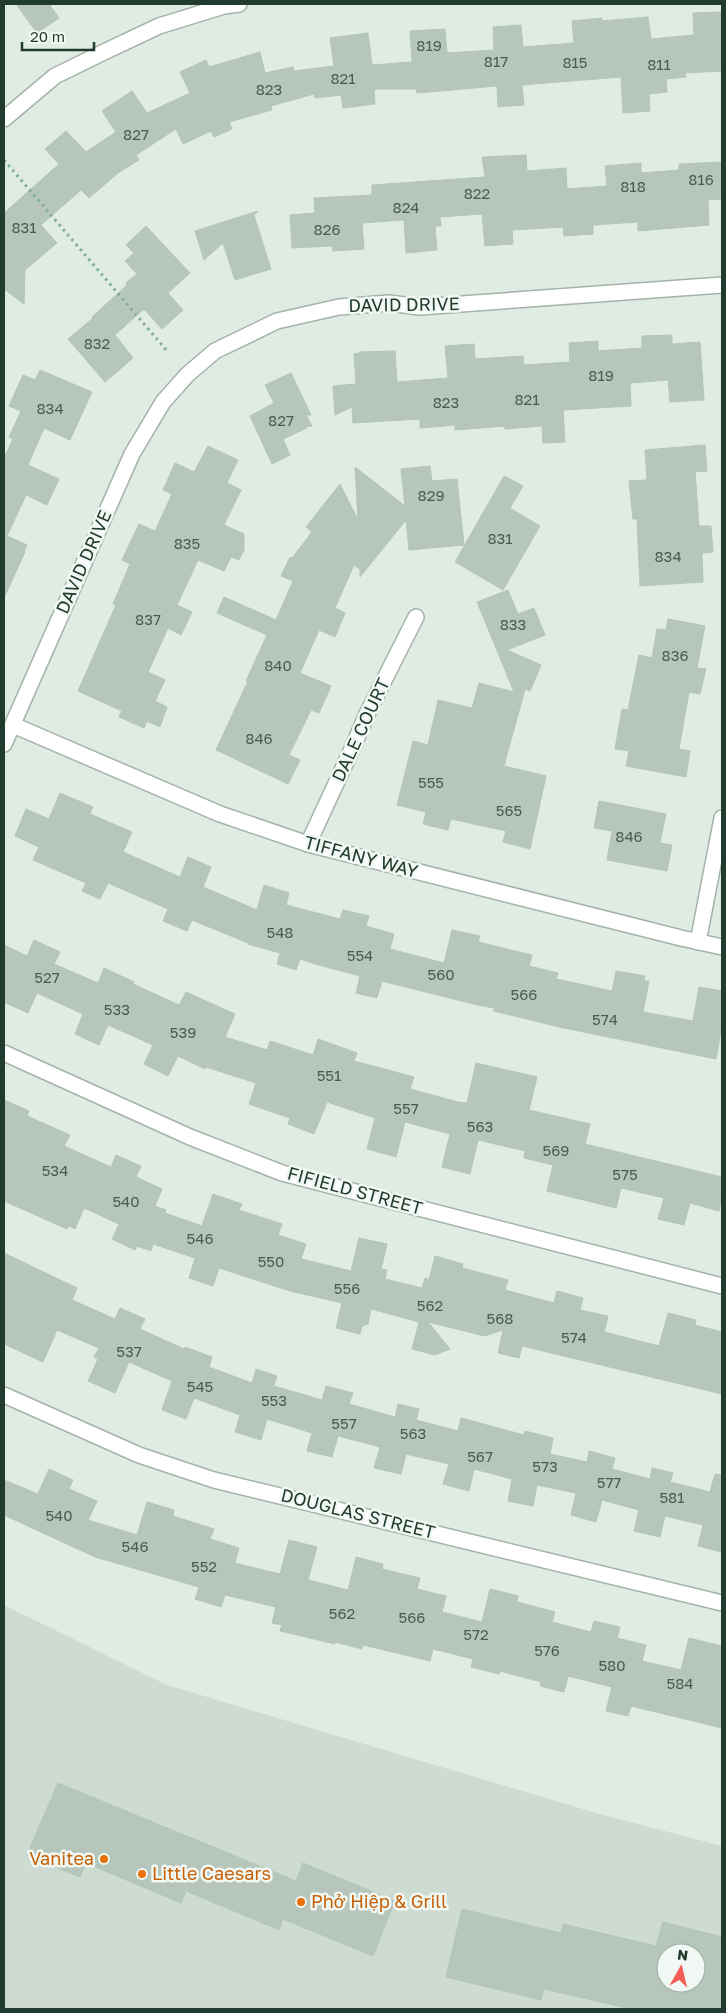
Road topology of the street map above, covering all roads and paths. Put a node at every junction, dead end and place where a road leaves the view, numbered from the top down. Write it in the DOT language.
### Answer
graph roads {
  1 [pos="239,4"];
  2 [pos="4,119"];
  3 [pos="4,160"];
  4 [pos="722,285"];
  5 [pos="168,352"];
  6 [pos="416,617"];
  7 [pos="12,725"];
  8 [pos="4,744"];
  9 [pos="722,818"];
  10 [pos="308,844"];
  11 [pos="698,942"];
  12 [pos="722,947"];
  13 [pos="4,1053"];
  14 [pos="722,1286"];
  15 [pos="4,1395"];
  16 [pos="722,1603"];
  1 -- 2 [label="street"];
  3 -- 5 [label="path"];
  4 -- 7 [label="street, DAVID DRIVE"];
  6 -- 10 [label="street, DALE COURT"];
  7 -- 8 [label="street, DAVID DRIVE"];
  7 -- 10 [label="street, TIFFANY WAY"];
  9 -- 11 [label="street"];
  10 -- 11 [label="street, TIFFANY WAY"];
  11 -- 12 [label="street, TIFFANY WAY"];
  13 -- 14 [label="street, FIFIELD STREET"];
  15 -- 16 [label="street, DOUGLAS STREET"];
}
